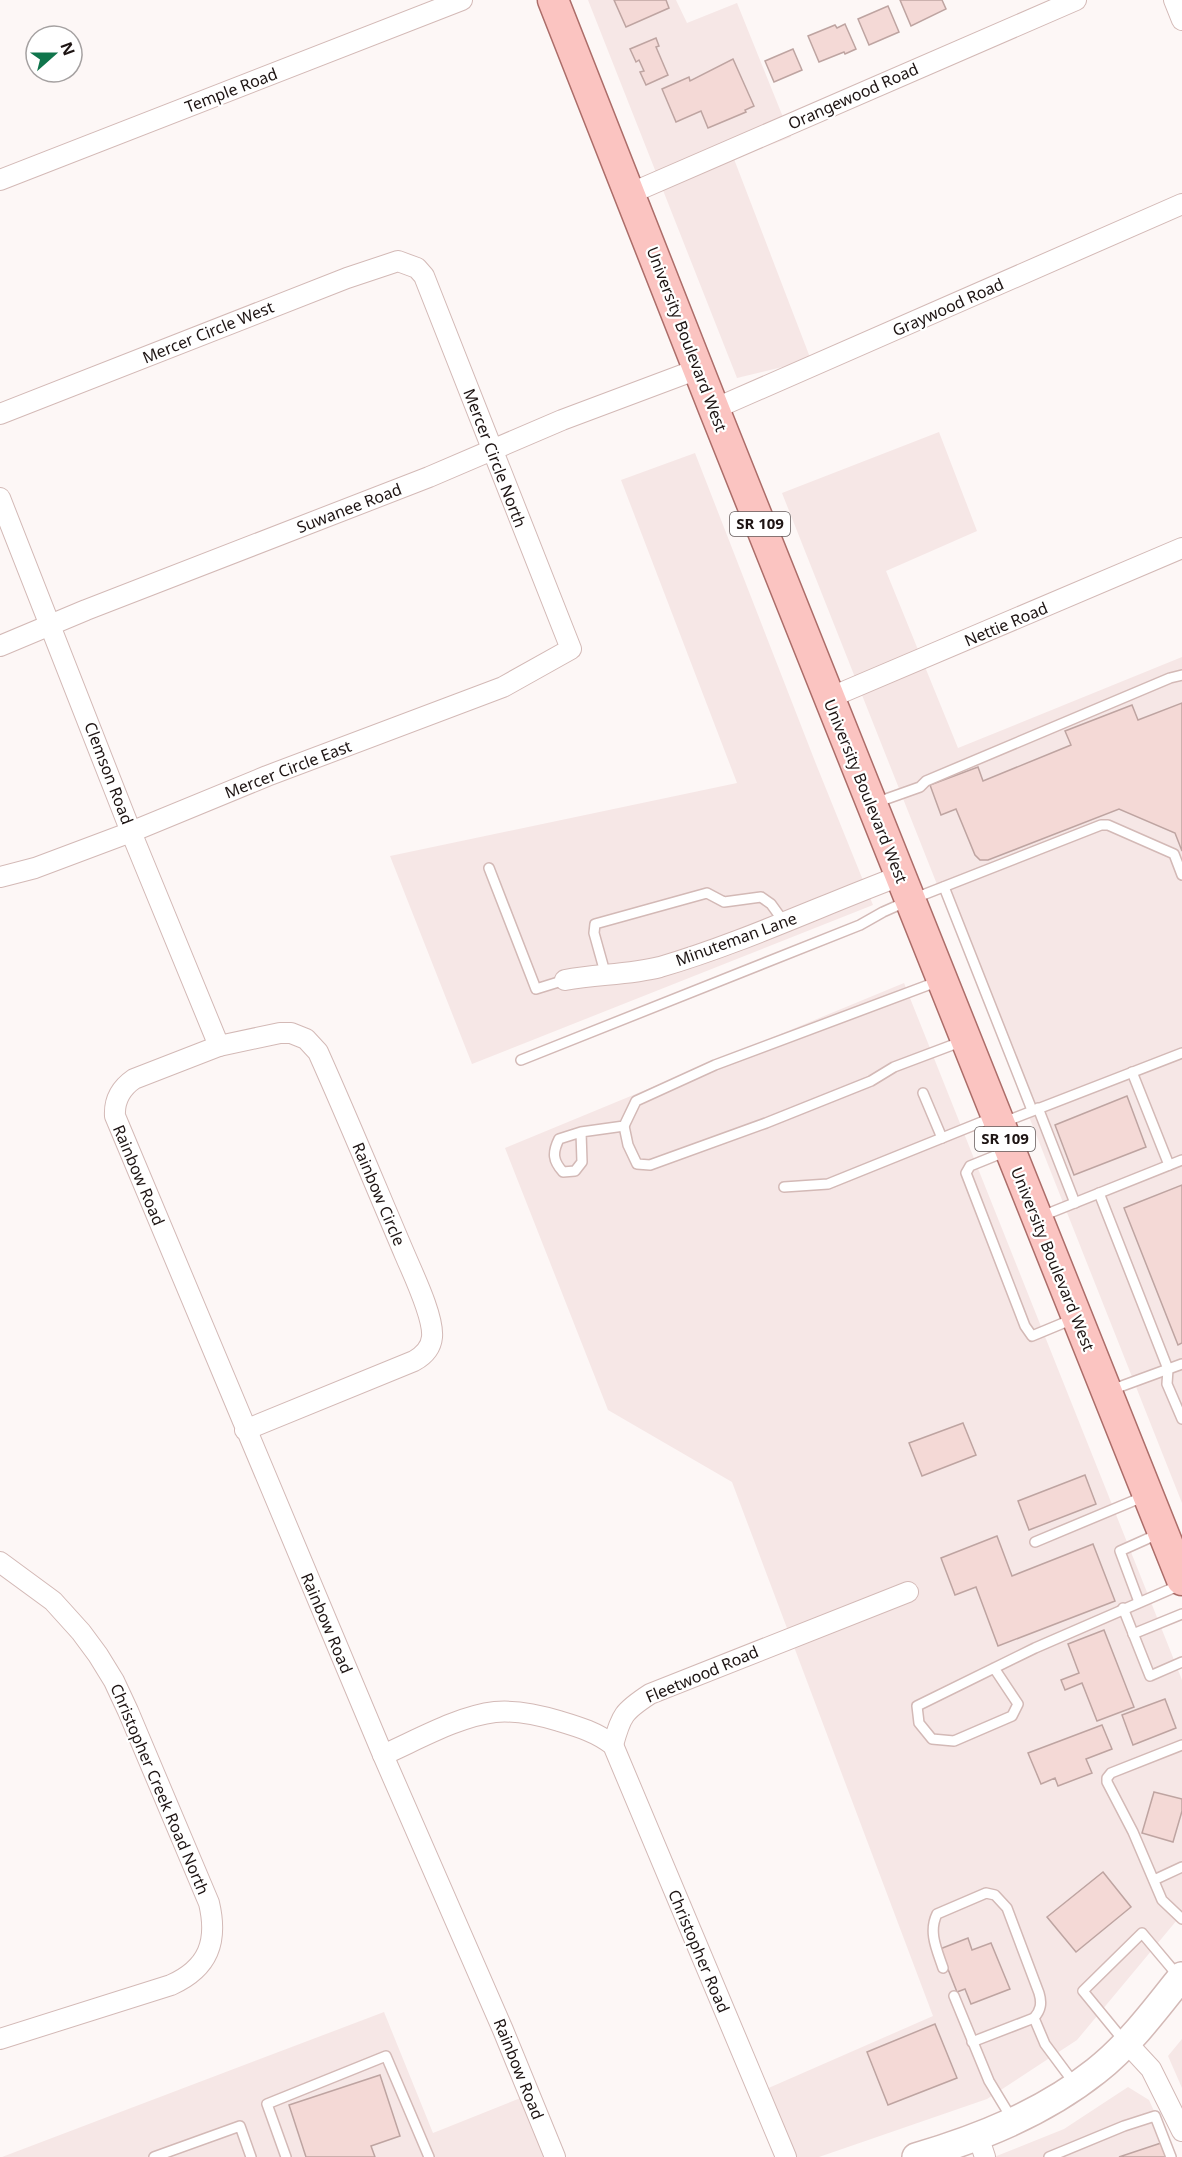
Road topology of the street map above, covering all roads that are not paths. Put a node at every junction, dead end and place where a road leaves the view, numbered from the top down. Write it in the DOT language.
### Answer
graph roads {
  1 [pos="462,0"];
  2 [pos="553,0"];
  3 [pos="1076,0"];
  4 [pos="1174,0"];
  5 [pos="1182,20"];
  6 [pos="0,180"];
  7 [pos="629,194"];
  8 [pos="1182,204"];
  9 [pos="417,268"];
  10 [pos="698,369"];
  11 [pos="714,409"];
  12 [pos="0,414"];
  13 [pos="492,450"];
  14 [pos="0,498"];
  15 [pos="1182,548"];
  16 [pos="50,626"];
  17 [pos="0,646"];
  18 [pos="571,649"];
  19 [pos="1182,675"];
  20 [pos="829,698"];
  21 [pos="872,804"];
  22 [pos="131,832"];
  23 [pos="489,868"];
  24 [pos="1182,875"];
  25 [pos="0,877"];
  26 [pos="944,886"];
  27 [pos="905,888"];
  28 [pos="784,922"];
  29 [pos="606,976"];
  30 [pos="565,980"];
  31 [pos="941,980"];
  32 [pos="966,1040"];
  33 [pos="219,1046"];
  34 [pos="1180,1054"];
  35 [pos="521,1060"];
  36 [pos="1182,1066"];
  37 [pos="1132,1072"];
  38 [pos="123,1087"];
  39 [pos="923,1093"];
  40 [pos="1035,1109"];
  41 [pos="624,1126"];
  42 [pos="1002,1130"];
  43 [pos="580,1132"];
  44 [pos="942,1138"];
  45 [pos="1182,1160"];
  46 [pos="1169,1166"];
  47 [pos="784,1186"];
  48 [pos="1099,1193"];
  49 [pos="1075,1203"];
  50 [pos="1037,1218"];
  51 [pos="1076,1317"];
  52 [pos="1182,1364"];
  53 [pos="1168,1369"];
  54 [pos="1106,1392"];
  55 [pos="1182,1419"];
  56 [pos="245,1430"];
  57 [pos="1147,1495"];
  58 [pos="1162,1532"];
  59 [pos="1035,1542"];
  60 [pos="0,1562"];
  61 [pos="1182,1582"];
  62 [pos="908,1592"];
  63 [pos="1139,1602"];
  64 [pos="1123,1608"];
  65 [pos="1182,1614"];
  66 [pos="1133,1634"];
  67 [pos="1182,1662"];
  68 [pos="994,1668"];
  69 [pos="613,1745"];
  70 [pos="1182,1745"];
  71 [pos="383,1755"];
  72 [pos="1182,1867"];
  73 [pos="1154,1880"];
  74 [pos="1182,1919"];
  75 [pos="944,1968"];
  76 [pos="1181,1977"];
  77 [pos="954,1996"];
  78 [pos="1034,2018"];
  79 [pos="0,2039"];
  80 [pos="972,2042"];
  81 [pos="1126,2042"];
  82 [pos="1076,2085"];
  83 [pos="1155,2116"];
  84 [pos="1180,2120"];
  85 [pos="1013,2121"];
  86 [pos="982,2147"];
  87 [pos="154,2157"];
  88 [pos="251,2157"];
  89 [pos="286,2157"];
  90 [pos="429,2157"];
  91 [pos="555,2157"];
  92 [pos="786,2157"];
  93 [pos="916,2157"];
  94 [pos="1049,2157"];
  95 [pos="1172,2157"];
  1 -- 6 [label="street, Temple Road"];
  2 -- 7 [label="main road, University Boulevard West / SR 109"];
  3 -- 7 [label="street, Orangewood Road"];
  4 -- 5 [label="street"];
  7 -- 10 [label="main road, University Boulevard West / SR 109"];
  8 -- 11 [label="street, Graywood Road"];
  9 -- 12 [label="street, Mercer Circle West"];
  9 -- 13 [label="street, Mercer Circle North"];
  10 -- 11 [label="main road, University Boulevard West / SR 109"];
  10 -- 13 [label="street, Suwanee Road"];
  11 -- 20 [label="main road, University Boulevard West / SR 109"];
  13 -- 16 [label="street, Suwanee Road"];
  13 -- 18 [label="street, Mercer Circle North"];
  14 -- 16 [label="street, Clemson Road"];
  15 -- 20 [label="street, Nettie Road"];
  16 -- 17 [label="street, Suwanee Road"];
  16 -- 22 [label="street, Clemson Road"];
  18 -- 22 [label="street, Mercer Circle East"];
  19 -- 21 [label="lane"];
  20 -- 21 [label="main road, University Boulevard West / SR 109"];
  21 -- 27 [label="main road, University Boulevard West / SR 109"];
  22 -- 25 [label="street, Mercer Circle East"];
  22 -- 33 [label="street, Clemson Road"];
  23 -- 30 [label="lane"];
  24 -- 26 [label="lane"];
  26 -- 27 [label="lane"];
  26 -- 40 [label="lane"];
  27 -- 28 [label="street, Minuteman Lane"];
  27 -- 31 [label="main road, University Boulevard West / SR 109"];
  27 -- 35 [label="lane"];
  28 -- 29 [label="street, Minuteman Lane"];
  28 -- 29 [label="lane"];
  29 -- 30 [label="street, Minuteman Lane"];
  31 -- 32 [label="main road, University Boulevard West / SR 109"];
  31 -- 41 [label="lane"];
  32 -- 41 [label="lane"];
  32 -- 42 [label="main road, University Boulevard West / SR 109"];
  33 -- 38 [label="street, Rainbow Circle"];
  33 -- 56 [label="street, Rainbow Circle"];
  34 -- 36 [label="lane"];
  34 -- 37 [label="lane"];
  37 -- 40 [label="lane"];
  37 -- 46 [label="lane"];
  38 -- 56 [label="street, Rainbow Road"];
  39 -- 44 [label="lane"];
  40 -- 42 [label="lane"];
  40 -- 49 [label="lane"];
  41 -- 43 [label="lane"];
  42 -- 44 [label="lane"];
  42 -- 50 [label="main road, University Boulevard West / SR 109"];
  42 -- 51 [label="lane"];
  43 -- 43 [label="lane"];
  44 -- 47 [label="lane"];
  45 -- 46 [label="lane"];
  46 -- 48 [label="lane"];
  48 -- 49 [label="lane"];
  48 -- 53 [label="lane"];
  49 -- 50 [label="lane"];
  50 -- 51 [label="main road, University Boulevard West / SR 109"];
  51 -- 54 [label="main road, University Boulevard West / SR 109"];
  52 -- 53 [label="lane"];
  53 -- 54 [label="lane"];
  53 -- 55 [label="lane"];
  54 -- 57 [label="main road, University Boulevard West / SR 109"];
  56 -- 71 [label="street, Rainbow Road"];
  57 -- 58 [label="main road, University Boulevard West / SR 109"];
  57 -- 59 [label="lane"];
  58 -- 61 [label="main road, University Boulevard West / SR 109"];
  58 -- 63 [label="lane"];
  60 -- 79 [label="street, Christopher Creek Road North"];
  61 -- 63 [label="lane"];
  62 -- 69 [label="street, Fleetwood Road"];
  63 -- 64 [label="lane"];
  64 -- 66 [label="lane"];
  64 -- 68 [label="lane"];
  65 -- 66 [label="lane"];
  66 -- 67 [label="lane"];
  68 -- 68 [label="lane"];
  69 -- 71 [label="street"];
  69 -- 92 [label="street, Christopher Road"];
  70 -- 73 [label="lane"];
  71 -- 91 [label="street, Rainbow Road"];
  72 -- 73 [label="lane"];
  73 -- 74 [label="lane"];
  75 -- 78 [label="lane"];
  76 -- 81 [label="main road"];
  76 -- 81 [label="lane"];
  77 -- 80 [label="lane"];
  78 -- 80 [label="lane"];
  78 -- 82 [label="lane"];
  80 -- 85 [label="lane"];
  81 -- 82 [label="main road"];
  81 -- 84 [label="street"];
  82 -- 85 [label="main road"];
  83 -- 84 [label="lane"];
  83 -- 94 [label="lane"];
  83 -- 95 [label="lane"];
  85 -- 86 [label="main road"];
  86 -- 93 [label="main road"];
  87 -- 88 [label="lane"];
  89 -- 90 [label="lane"];
}
